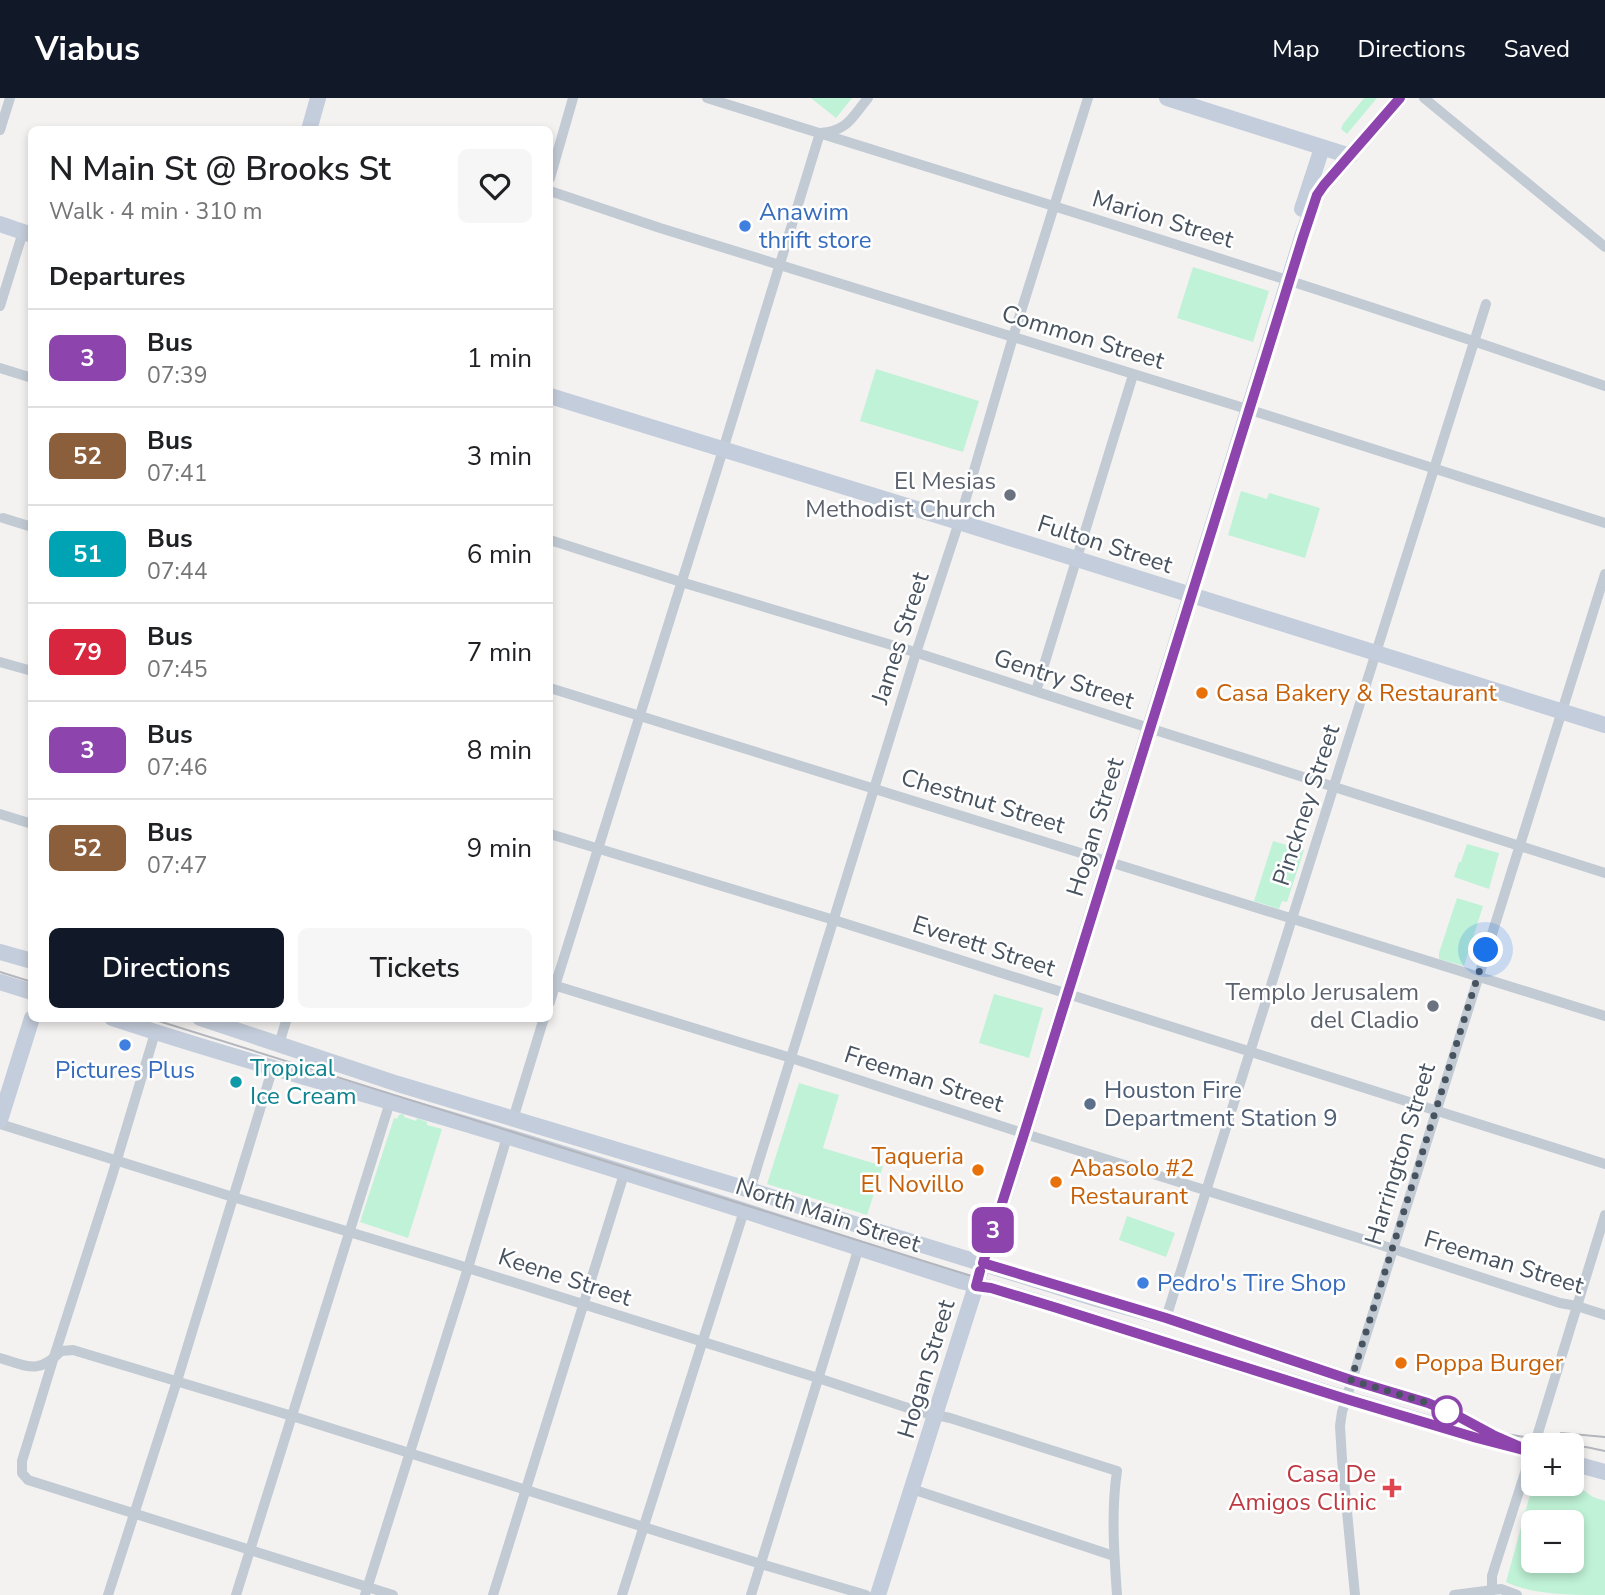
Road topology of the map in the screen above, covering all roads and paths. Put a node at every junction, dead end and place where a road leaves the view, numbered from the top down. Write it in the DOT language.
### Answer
graph roads {
  1 [pos="10,98"];
  2 [pos="318,98"];
  3 [pos="573,98"];
  4 [pos="707,98"];
  5 [pos="869,98"];
  6 [pos="1088,98"];
  7 [pos="1167,98"];
  8 [pos="1400,98"];
  9 [pos="1424,98"];
  10 [pos="310,126"];
  11 [pos="0,130"];
  12 [pos="820,133"];
  13 [pos="1322,148"];
  14 [pos="1350,156"];
  15 [pos="553,168"];
  16 [pos="553,192"];
  17 [pos="1055,206"];
  18 [pos="0,224"];
  19 [pos="27,233"];
  20 [pos="1303,237"];
  21 [pos="1605,247"];
  22 [pos="780,265"];
  23 [pos="1289,280"];
  24 [pos="1486,304"];
  25 [pos="0,306"];
  26 [pos="1013,337"];
  27 [pos="1475,341"];
  28 [pos="0,368"];
  29 [pos="1133,375"];
  30 [pos="28,376"];
  31 [pos="1605,386"];
  32 [pos="553,397"];
  33 [pos="1250,410"];
  34 [pos="723,448"];
  35 [pos="1434,468"];
  36 [pos="3,518"];
  37 [pos="959,522"];
  38 [pos="1605,523"];
  39 [pos="28,526"];
  40 [pos="553,541"];
  41 [pos="1076,558"];
  42 [pos="1605,574"];
  43 [pos="681,582"];
  44 [pos="1191,595"];
  45 [pos="916,653"];
  46 [pos="1376,653"];
  47 [pos="0,662"];
  48 [pos="28,670"];
  49 [pos="553,689"];
  50 [pos="1036,691"];
  51 [pos="1561,712"];
  52 [pos="639,716"];
  53 [pos="1605,725"];
  54 [pos="1149,729"];
  55 [pos="1334,786"];
  56 [pos="874,789"];
  57 [pos="0,814"];
  58 [pos="28,823"];
  59 [pos="553,835"];
  60 [pos="1519,844"];
  61 [pos="597,849"];
  62 [pos="1108,862"];
  63 [pos="1605,873"];
  64 [pos="1292,919"];
  65 [pos="834,920"];
  66 [pos="0,952"];
  67 [pos="28,960"];
  68 [pos="1478,976"];
  69 [pos="0,982"];
  70 [pos="553,982"];
  71 [pos="553,985"];
  72 [pos="28,991"];
  73 [pos="1067,995"];
  74 [pos="1605,1016"];
  75 [pos="31,1022"];
  76 [pos="123,1022"];
  77 [pos="212,1022"];
  78 [pos="286,1022"];
  79 [pos="543,1022"];
  80 [pos="155,1033"];
  81 [pos="279,1044"];
  82 [pos="1250,1051"];
  83 [pos="791,1058"];
  84 [pos="273,1067"];
  85 [pos="390,1102"];
  86 [pos="1436,1110"];
  87 [pos="513,1119"];
  88 [pos="0,1122"];
  89 [pos="1024,1134"];
  90 [pos="507,1137"];
  91 [pos="117,1161"];
  92 [pos="1605,1164"];
  93 [pos="624,1174"];
  94 [pos="750,1190"];
  95 [pos="1206,1191"];
  96 [pos="233,1197"];
  97 [pos="744,1210"];
  98 [pos="1605,1215"];
  99 [pos="350,1231"];
  100 [pos="859,1247"];
  101 [pos="1392,1249"];
  102 [pos="983,1263"];
  103 [pos="468,1268"];
  104 [pos="976,1286"];
  105 [pos="582,1304"];
  106 [pos="1577,1306"];
  107 [pos="1605,1315"];
  108 [pos="1166,1318"];
  109 [pos="702,1342"];
  110 [pos="0,1358"];
  111 [pos="53,1360"];
  112 [pos="818,1378"];
  113 [pos="1351,1380"];
  114 [pos="177,1381"];
  115 [pos="1346,1399"];
  116 [pos="935,1415"];
  117 [pos="292,1416"];
  118 [pos="1538,1433"];
  119 [pos="1521,1445"];
  120 [pos="1521,1447"];
  121 [pos="410,1454"];
  122 [pos="1584,1466"];
  123 [pos="1605,1472"];
  124 [pos="1521,1486"];
  125 [pos="912,1489"];
  126 [pos="526,1490"];
  127 [pos="135,1514"];
  128 [pos="644,1527"];
  129 [pos="251,1550"];
  130 [pos="1114,1556"];
  131 [pos="761,1564"];
  132 [pos="1492,1590"];
  133 [pos="366,1591"];
  134 [pos="108,1595"];
  135 [pos="236,1595"];
  136 [pos="393,1595"];
  137 [pos="493,1595"];
  138 [pos="622,1595"];
  139 [pos="751,1595"];
  140 [pos="866,1595"];
  141 [pos="878,1595"];
  142 [pos="1117,1595"];
  143 [pos="1355,1595"];
  144 [pos="1454,1595"];
  145 [pos="1517,1595"];
  1 -- 11 [label="street"];
  2 -- 10 [label="main road"];
  3 -- 15 [label="street"];
  4 -- 12 [label="street, Marion Street"];
  5 -- 12 [label="street"];
  6 -- 17 [label="street, James Street"];
  7 -- 13 [label="main road"];
  8 -- 14 [label="main road, Hogan Street"];
  9 -- 21 [label="street"];
  12 -- 17 [label="street, Marion Street"];
  12 -- 22 [label="street"];
  13 -- 14 [label="main road"];
  13 -- 20 [label="main road"];
  14 -- 20 [label="main road, Hogan Street"];
  16 -- 22 [label="street, Common Street"];
  17 -- 23 [label="street, Marion Street"];
  17 -- 26 [label="street, James Street"];
  18 -- 19 [label="main road"];
  19 -- 25 [label="street"];
  20 -- 23 [label="main road, Hogan Street"];
  22 -- 26 [label="street, Common Street"];
  22 -- 34 [label="street"];
  23 -- 27 [label="street, Marion Street"];
  23 -- 33 [label="main road, Hogan Street"];
  24 -- 27 [label="street, Pinckney Street"];
  26 -- 29 [label="street, Common Street"];
  26 -- 37 [label="street, James Street"];
  27 -- 31 [label="street, Marion Street"];
  27 -- 35 [label="street, Pinckney Street"];
  28 -- 30 [label="street"];
  29 -- 33 [label="street, Common Street"];
  29 -- 41 [label="street"];
  32 -- 34 [label="main road, Fulton Street"];
  33 -- 35 [label="street, Common Street"];
  33 -- 44 [label="main road, Hogan Street"];
  34 -- 37 [label="main road, Fulton Street"];
  34 -- 43 [label="street"];
  35 -- 38 [label="street, Common Street"];
  35 -- 46 [label="street, Pinckney Street"];
  36 -- 39 [label="street"];
  37 -- 41 [label="main road, Fulton Street"];
  37 -- 45 [label="street, James Street"];
  40 -- 43 [label="street, Gentry Street"];
  41 -- 44 [label="main road, Fulton Street"];
  41 -- 50 [label="street"];
  42 -- 51 [label="street, Harrington Street"];
  43 -- 45 [label="street, Gentry Street"];
  43 -- 52 [label="street"];
  44 -- 46 [label="main road, Fulton Street"];
  44 -- 54 [label="main road, Hogan Street"];
  45 -- 50 [label="street, Gentry Street"];
  45 -- 56 [label="street, James Street"];
  46 -- 51 [label="main road, Fulton Street"];
  46 -- 55 [label="street, Pinckney Street"];
  47 -- 48 [label="street"];
  49 -- 52 [label="street, Chestnut Street"];
  50 -- 54 [label="street, Gentry Street"];
  51 -- 53 [label="main road, Fulton Street"];
  51 -- 60 [label="street, Harrington Street"];
  52 -- 56 [label="street, Chestnut Street"];
  52 -- 61 [label="street"];
  54 -- 55 [label="street, Gentry Street"];
  54 -- 62 [label="main road, Hogan Street"];
  55 -- 60 [label="street, Gentry Street"];
  55 -- 64 [label="street, Pinckney Street"];
  56 -- 62 [label="street, Chestnut Street"];
  56 -- 65 [label="street, James Street"];
  57 -- 58 [label="street"];
  59 -- 61 [label="street, Everett Street"];
  60 -- 63 [label="street, Gentry Street"];
  60 -- 68 [label="street, Harrington Street"];
  61 -- 65 [label="street, Everett Street"];
  61 -- 70 [label="street"];
  62 -- 64 [label="street, Chestnut Street"];
  62 -- 73 [label="main road, Hogan Street"];
  64 -- 68 [label="street, Chestnut Street"];
  64 -- 82 [label="street, Pinckney Street"];
  65 -- 73 [label="street, Everett Street"];
  65 -- 83 [label="street, James Street"];
  66 -- 67 [label="main road"];
  68 -- 74 [label="street, Chestnut Street"];
  68 -- 86 [label="street, Harrington Street"];
  69 -- 72 [label="main road"];
  71 -- 83 [label="street, Freeman Street"];
  73 -- 82 [label="street, Everett Street"];
  73 -- 89 [label="main road, Hogan Street"];
  75 -- 88 [label="main road"];
  76 -- 80 [label="main road, North Main Street"];
  77 -- 81 [label="main road, North Main Street"];
  78 -- 81 [label="street"];
  79 -- 87 [label="street"];
  80 -- 84 [label="main road, North Main Street"];
  80 -- 91 [label="street"];
  81 -- 87 [label="main road, North Main Street"];
  82 -- 86 [label="street, Everett Street"];
  82 -- 95 [label="street, Pinckney Street"];
  83 -- 89 [label="street, Freeman Street"];
  83 -- 94 [label="street, James Street"];
  84 -- 85 [label="main road, North Main Street"];
  84 -- 96 [label="street"];
  85 -- 90 [label="main road, North Main Street"];
  85 -- 99 [label="street"];
  86 -- 92 [label="street, Everett Street"];
  86 -- 101 [label="street, Harrington Street"];
  87 -- 94 [label="main road, North Main Street"];
  88 -- 91 [label="street, Keene Street"];
  89 -- 95 [label="street, Freeman Street"];
  89 -- 102 [label="main road, Hogan Street"];
  90 -- 93 [label="main road, North Main Street"];
  90 -- 103 [label="street"];
  91 -- 96 [label="street, Keene Street"];
  91 -- 111 [label="street"];
  93 -- 97 [label="main road, North Main Street"];
  93 -- 105 [label="street"];
  94 -- 102 [label="main road, North Main Street"];
  95 -- 101 [label="street, Freeman Street"];
  95 -- 108 [label="street, Pinckney Street"];
  96 -- 99 [label="street, Keene Street"];
  96 -- 114 [label="street"];
  97 -- 100 [label="main road, North Main Street"];
  97 -- 109 [label="street"];
  98 -- 106 [label="street"];
  99 -- 103 [label="street, Keene Street"];
  99 -- 117 [label="street"];
  100 -- 104 [label="main road, North Main Street"];
  100 -- 112 [label="street"];
  101 -- 106 [label="street, Freeman Street"];
  101 -- 113 [label="street, Harrington Street"];
  102 -- 104 [label="main road, Hogan Street"];
  102 -- 108 [label="main road, North Main Street"];
  103 -- 105 [label="street, Keene Street"];
  103 -- 121 [label="street"];
  104 -- 115 [label="main road, North Main Street"];
  104 -- 116 [label="main road, Hogan Street"];
  105 -- 109 [label="street, Keene Street"];
  105 -- 126 [label="street"];
  106 -- 107 [label="street, Freeman Street"];
  106 -- 118 [label="street"];
  108 -- 113 [label="main road, North Main Street"];
  109 -- 112 [label="street, Keene Street"];
  109 -- 128 [label="street"];
  110 -- 111 [label="street"];
  111 -- 114 [label="street"];
  111 -- 127 [label="street"];
  112 -- 116 [label="street, Keene Street"];
  112 -- 131 [label="street"];
  113 -- 115 [label="street, Harrington Street"];
  113 -- 119 [label="main road, North Main Street"];
  114 -- 117 [label="street"];
  114 -- 127 [label="street"];
  115 -- 120 [label="main road, North Main Street"];
  115 -- 143 [label="street, Harrington Street"];
  116 -- 125 [label="main road, Hogan Street"];
  116 -- 130 [label="street, Keene Street"];
  117 -- 121 [label="street"];
  117 -- 129 [label="street"];
  121 -- 126 [label="street"];
  121 -- 133 [label="street"];
  122 -- 123 [label="main road"];
  124 -- 132 [label="street"];
  125 -- 130 [label="street"];
  125 -- 141 [label="main road, Hogan Street"];
  126 -- 128 [label="street"];
  126 -- 137 [label="street"];
  127 -- 129 [label="street"];
  127 -- 134 [label="street"];
  128 -- 131 [label="street"];
  128 -- 138 [label="street"];
  129 -- 133 [label="street"];
  129 -- 135 [label="street"];
  130 -- 142 [label="street"];
  131 -- 139 [label="street"];
  131 -- 140 [label="street"];
  132 -- 144 [label="street"];
  132 -- 145 [label="street"];
  133 -- 136 [label="street"];
}
